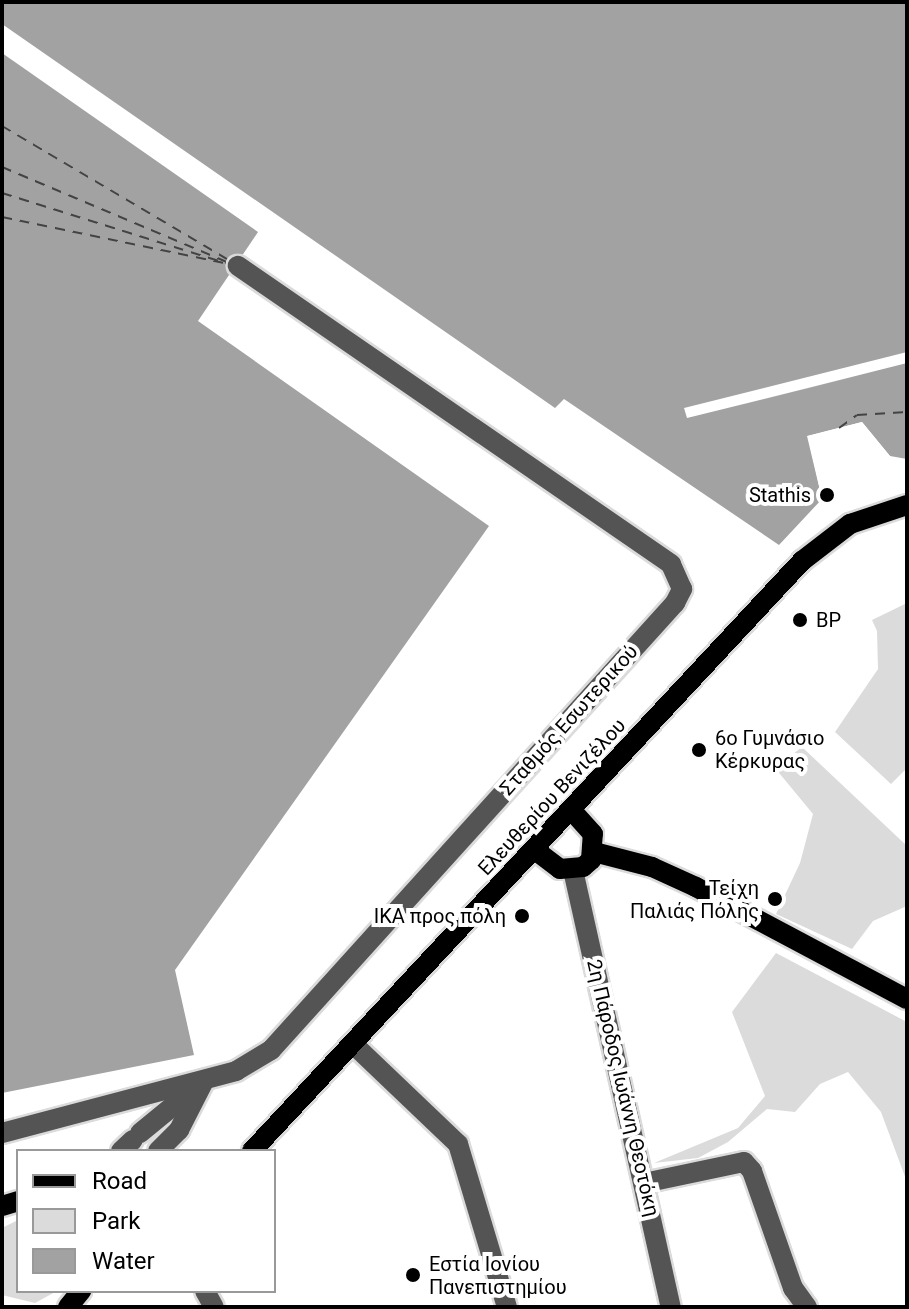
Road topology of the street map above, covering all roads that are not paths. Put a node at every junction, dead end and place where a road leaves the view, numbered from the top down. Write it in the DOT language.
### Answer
graph roads {
  1 [pos="238,266"];
  2 [pos="907,505"];
  3 [pos="572,811"];
  4 [pos="535,850"];
  5 [pos="594,852"];
  6 [pos="573,870"];
  7 [pos="907,999"];
  8 [pos="353,1044"];
  9 [pos="204,1081"];
  10 [pos="2,1133"];
  11 [pos="131,1141"];
  12 [pos="160,1149"];
  13 [pos="254,1149"];
  14 [pos="644,1183"];
  15 [pos="507,1307"];
  16 [pos="671,1307"];
  17 [pos="807,1307"];
  1 -- 9 [label="street, Σταθμός Εσωτερικού"];
  2 -- 3 [label="main road, Ελευθερίου Βενιζέλου"];
  3 -- 4 [label="main road, Ελευθερίου Βενιζέλου"];
  3 -- 5 [label="main road"];
  4 -- 6 [label="main road"];
  4 -- 8 [label="main road, Ελευθερίου Βενιζέλου"];
  5 -- 6 [label="main road"];
  5 -- 7 [label="main road"];
  6 -- 14 [label="street, 2η Πάροδος Ιωάννη Θεοτόκη"];
  8 -- 13 [label="main road, Ελευθερίου Βενιζέλου"];
  8 -- 15 [label="street"];
  9 -- 10 [label="street, Σταθμός Εσωτερικού"];
  9 -- 11 [label="street"];
  9 -- 12 [label="street"];
  14 -- 16 [label="street, 2η Πάροδος Ιωάννη Θεοτόκη"];
  14 -- 17 [label="street"];
}
